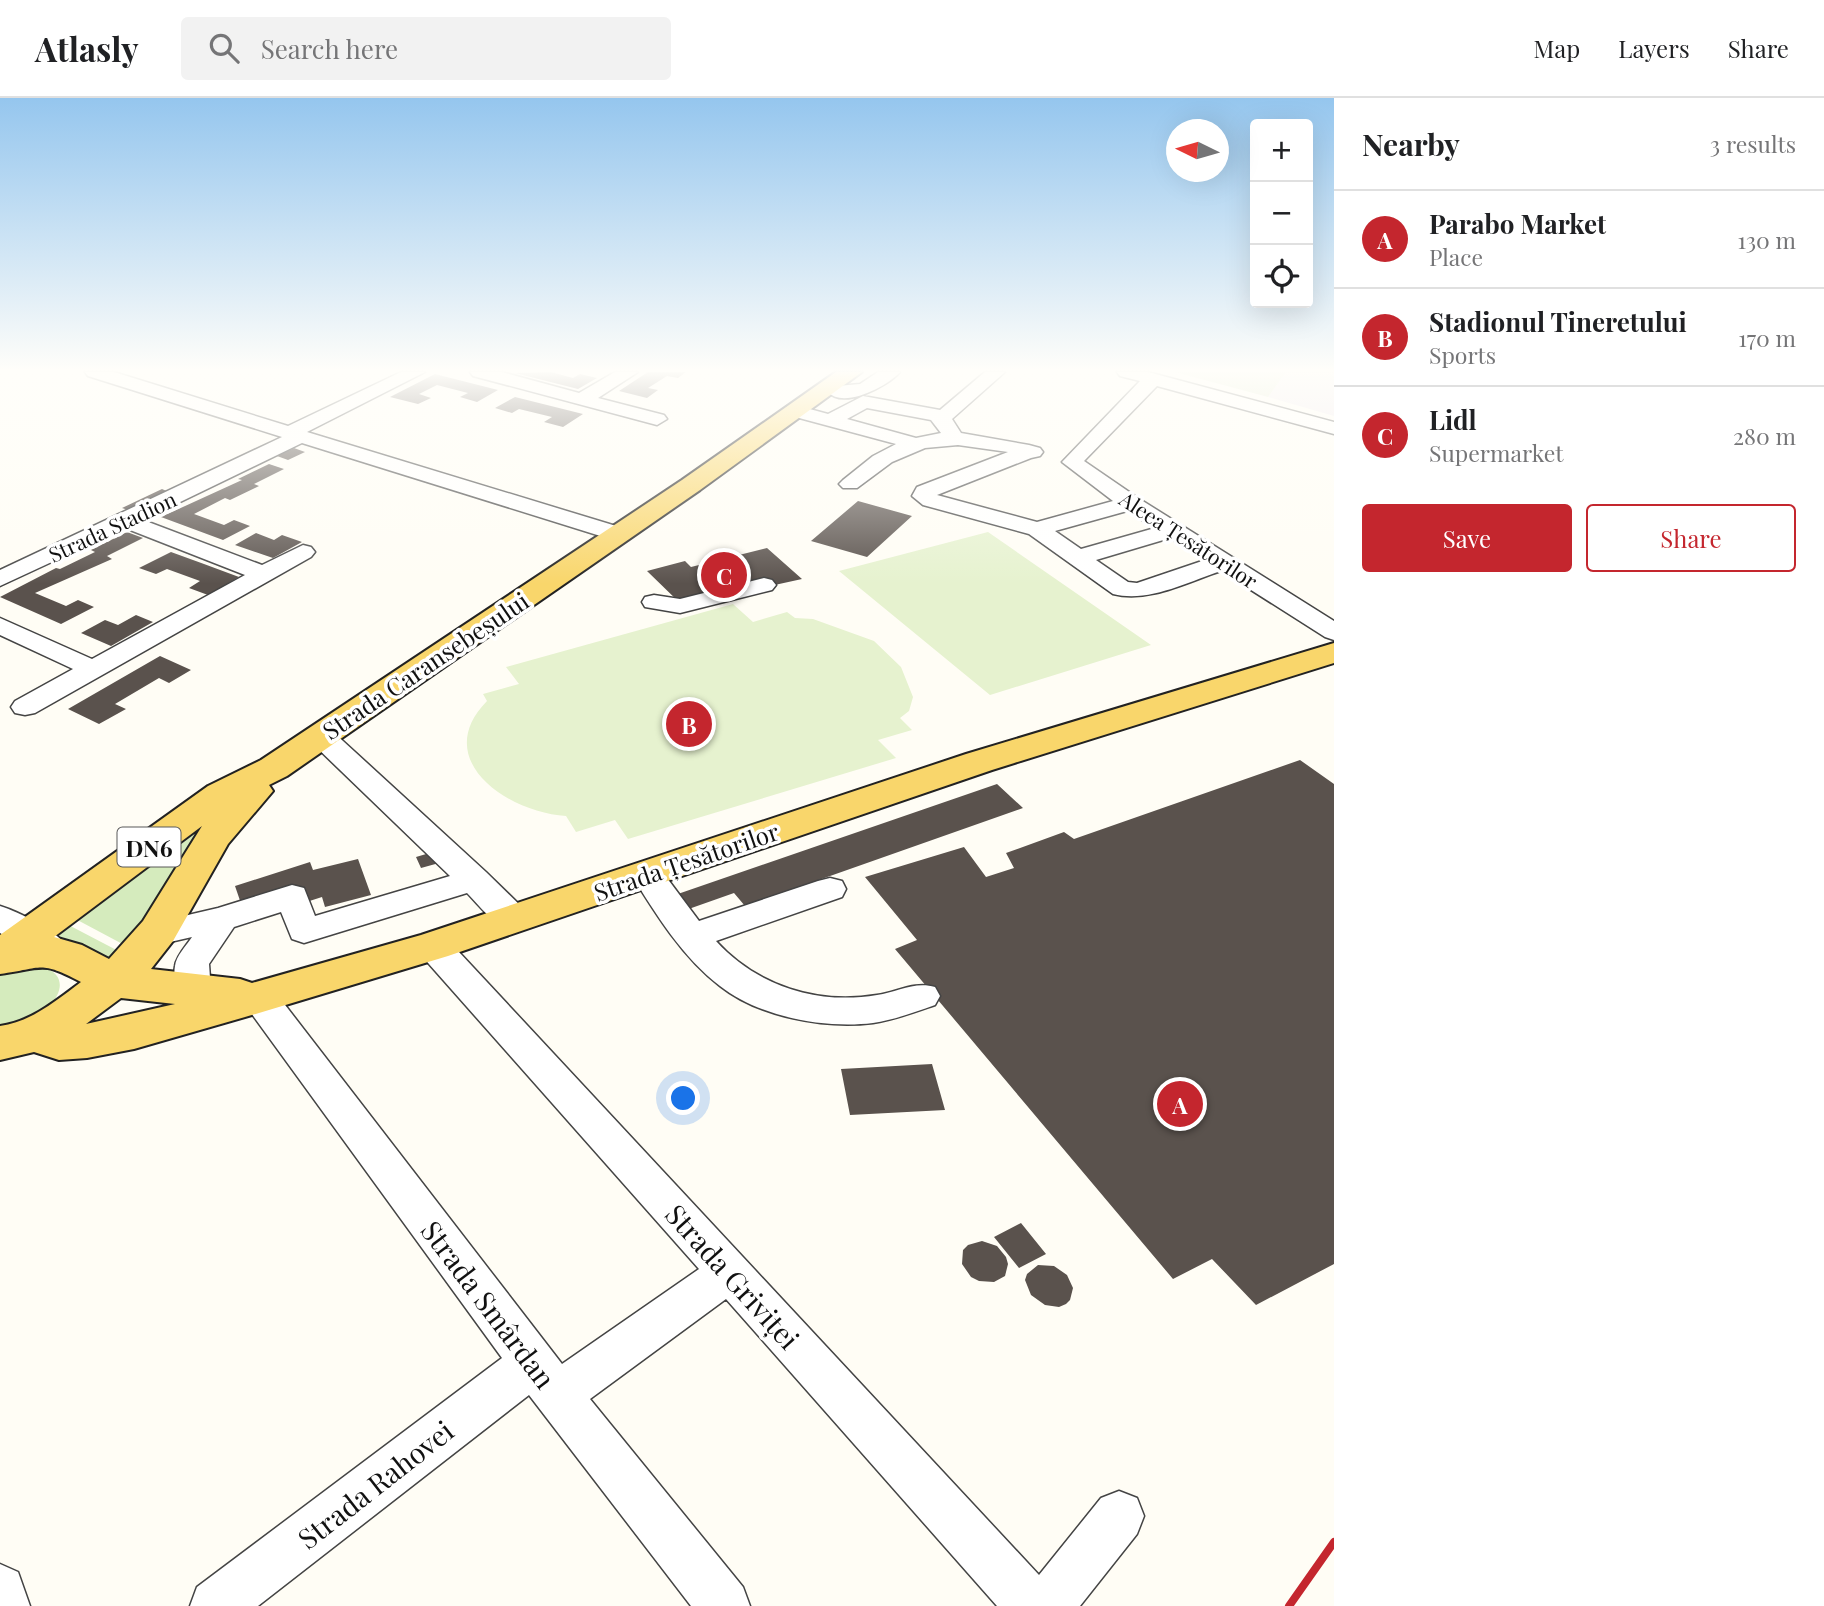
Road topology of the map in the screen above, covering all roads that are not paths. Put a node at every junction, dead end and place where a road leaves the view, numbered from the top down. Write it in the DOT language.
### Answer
graph roads {
  1 [pos="278,442"];
  2 [pos="322,442"];
  3 [pos="750,442"];
  4 [pos="911,442"];
  5 [pos="925,442"];
  6 [pos="990,442"];
  7 [pos="1091,442"];
  8 [pos="917,444"];
  9 [pos="1029,452"];
  10 [pos="1072,462"];
  11 [pos="850,484"];
  12 [pos="1130,503"];
  13 [pos="124,520"];
  14 [pos="1037,529"];
  15 [pos="1173,530"];
  16 [pos="618,534"];
  17 [pos="303,552"];
  18 [pos="1077,558"];
  19 [pos="1223,562"];
  20 [pos="264,574"];
  21 [pos="0,579"];
  22 [pos="764,585"];
  23 [pos="654,602"];
  24 [pos="0,626"];
  25 [pos="1334,632"];
  26 [pos="1334,653"];
  27 [pos="93,669"];
  28 [pos="25,707"];
  29 [pos="321,736"];
  30 [pos="274,768"];
  31 [pos="648,874"];
  32 [pos="475,880"];
  33 [pos="830,888"];
  34 [pos="222,919"];
  35 [pos="514,919"];
  36 [pos="158,933"];
  37 [pos="693,936"];
  38 [pos="7,942"];
  39 [pos="433,946"];
  40 [pos="72,959"];
  41 [pos="114,981"];
  42 [pos="208,992"];
  43 [pos="922,996"];
  44 [pos="259,997"];
  45 [pos="25,1037"];
  46 [pos="729,1272"];
  47 [pos="545,1379"];
  48 [pos="1119,1516"];
  49 [pos="0,1593"];
  50 [pos="4,1606"];
  51 [pos="216,1606"];
  52 [pos="723,1606"];
  53 [pos="1032,1606"];
  54 [pos="1046,1606"];
  1 -- 13 [label="street, Strada Stadion"];
  2 -- 16 [label="street"];
  3 -- 16 [label="main road, Strada Caransebeșului / DN6"];
  4 -- 8 [label="street"];
  5 -- 8 [label="street"];
  6 -- 9 [label="street"];
  7 -- 10 [label="street"];
  8 -- 11 [label="street"];
  9 -- 10 [label="street"];
  9 -- 14 [label="street"];
  10 -- 12 [label="street, Aleea Țesătorilor"];
  12 -- 14 [label="street"];
  12 -- 15 [label="street, Aleea Țesătorilor"];
  13 -- 20 [label="street"];
  13 -- 21 [label="street, Strada Stadion"];
  14 -- 18 [label="street"];
  15 -- 18 [label="street"];
  15 -- 19 [label="street, Aleea Țesătorilor"];
  16 -- 29 [label="main road, Strada Caransebeșului / DN6"];
  17 -- 20 [label="street"];
  18 -- 19 [label="street"];
  19 -- 25 [label="street, Aleea Țesătorilor"];
  20 -- 27 [label="street"];
  22 -- 23 [label="street"];
  24 -- 27 [label="street"];
  26 -- 31 [label="main road, Strada Țesătorilor"];
  27 -- 28 [label="street"];
  29 -- 30 [label="main road, Strada Caransebeșului / DN6"];
  29 -- 32 [label="street"];
  30 -- 36 [label="main road, DN6"];
  30 -- 38 [label="main road, Strada Caransebeșului / DN6"];
  31 -- 35 [label="main road, Strada Țesătorilor"];
  31 -- 37 [label="street"];
  32 -- 34 [label="street"];
  32 -- 35 [label="street"];
  33 -- 37 [label="street"];
  34 -- 36 [label="street"];
  34 -- 42 [label="street"];
  35 -- 39 [label="main road, Strada Țesătorilor"];
  36 -- 41 [label="main road, DN6"];
  37 -- 43 [label="street"];
  38 -- 40 [label="main road"];
  39 -- 44 [label="main road, Strada Țesătorilor"];
  39 -- 46 [label="street, Strada Griviței"];
  40 -- 41 [label="main road"];
  40 -- 45 [label="main road"];
  41 -- 42 [label="main road"];
  41 -- 45 [label="main road, DN6"];
  42 -- 44 [label="main road"];
  44 -- 45 [label="main road, Strada Țesătorilor"];
  44 -- 47 [label="street, Strada Smârdan"];
  46 -- 47 [label="street, Strada Rahovei"];
  46 -- 53 [label="street, Strada Griviței"];
  47 -- 51 [label="street, Strada Rahovei"];
  47 -- 52 [label="street, Strada Smârdan"];
  48 -- 54 [label="street"];
  49 -- 50 [label="street"];
}
